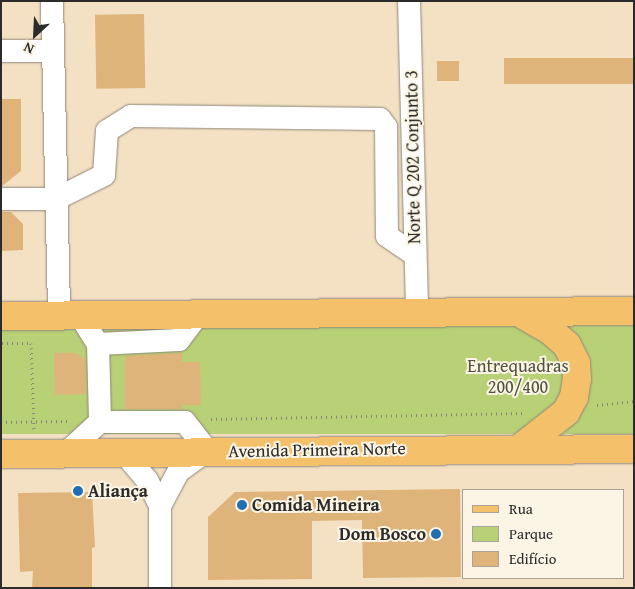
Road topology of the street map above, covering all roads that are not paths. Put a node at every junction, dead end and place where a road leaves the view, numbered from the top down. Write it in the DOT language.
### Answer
graph roads {
  1 [pos="52,1"];
  2 [pos="409,1"];
  3 [pos="1,51"];
  4 [pos="52,51"];
  5 [pos="1,199"];
  6 [pos="56,199"];
  7 [pos="416,256"];
  8 [pos="634,311"];
  9 [pos="517,312"];
  10 [pos="417,313"];
  11 [pos="198,314"];
  12 [pos="69,315"];
  13 [pos="1,316"];
  14 [pos="98,344"];
  15 [pos="100,421"];
  16 [pos="519,449"];
  17 [pos="634,449"];
  18 [pos="206,451"];
  19 [pos="66,453"];
  20 [pos="1,454"];
  21 [pos="125,454"];
  22 [pos="160,506"];
  23 [pos="160,588"];
  1 -- 4 [label="street"];
  2 -- 7 [label="street, Norte Q 202 Conjunto 3"];
  3 -- 4 [label="street"];
  4 -- 6 [label="street"];
  5 -- 6 [label="street"];
  6 -- 7 [label="street"];
  6 -- 12 [label="street"];
  7 -- 10 [label="street, Norte Q 202 Conjunto 3"];
  8 -- 9 [label="main road"];
  9 -- 10 [label="main road"];
  9 -- 16 [label="main road"];
  10 -- 11 [label="main road"];
  11 -- 12 [label="main road"];
  11 -- 14 [label="street"];
  12 -- 13 [label="main road"];
  12 -- 14 [label="street"];
  14 -- 15 [label="street"];
  15 -- 18 [label="street"];
  15 -- 19 [label="street"];
  16 -- 17 [label="main road, Avenida Primeira Norte"];
  16 -- 18 [label="main road, Avenida Primeira Norte"];
  18 -- 21 [label="main road, Avenida Primeira Norte"];
  18 -- 22 [label="street"];
  19 -- 20 [label="main road, Avenida Primeira Norte"];
  19 -- 21 [label="main road, Avenida Primeira Norte"];
  21 -- 22 [label="street"];
  22 -- 23 [label="street"];
}
